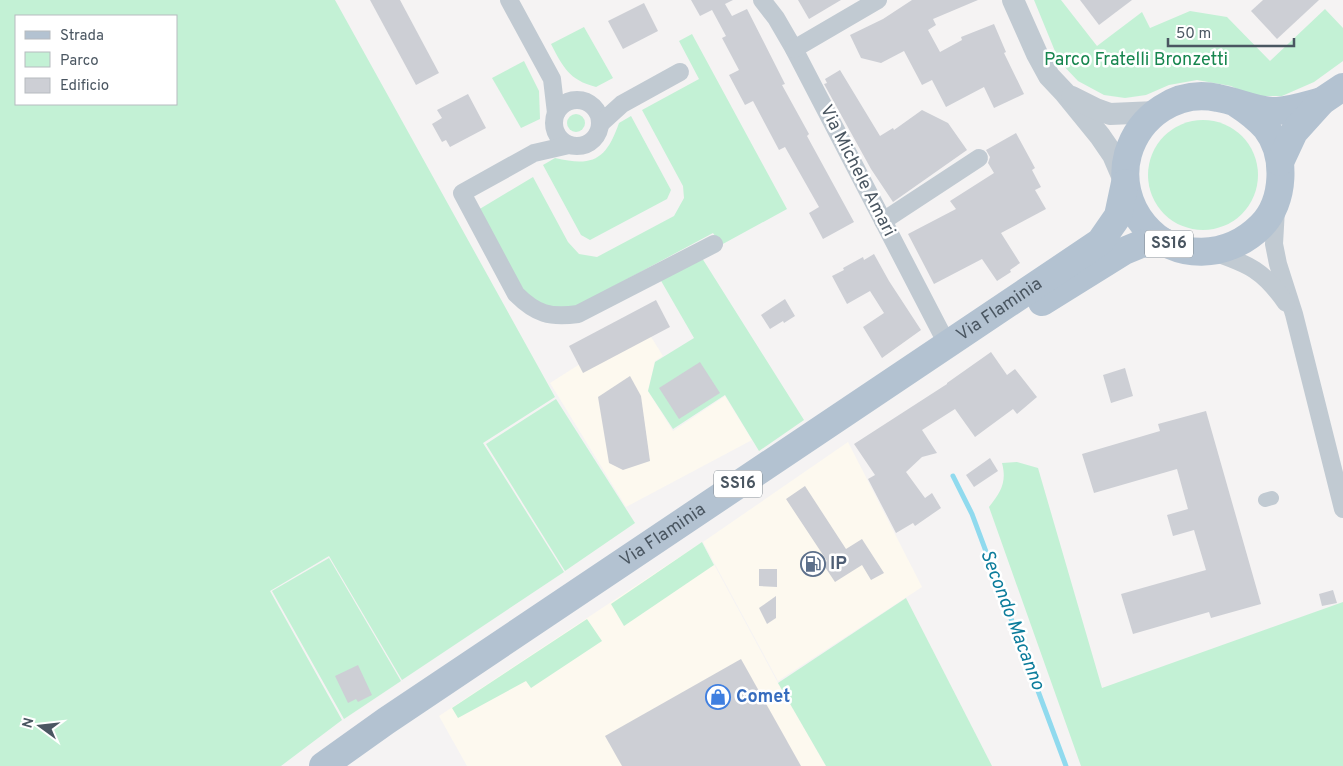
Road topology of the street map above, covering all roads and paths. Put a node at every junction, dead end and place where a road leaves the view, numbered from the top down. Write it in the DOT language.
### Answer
graph roads {
  1 [pos="509,0"];
  2 [pos="762,0"];
  3 [pos="878,0"];
  4 [pos="1013,0"];
  5 [pos="794,49"];
  6 [pos="680,72"];
  7 [pos="552,79"];
  8 [pos="1065,93"];
  9 [pos="1332,94"];
  10 [pos="585,102"];
  11 [pos="622,104"];
  12 [pos="1237,104"];
  13 [pos="1156,112"];
  14 [pos="555,120"];
  15 [pos="600,124"];
  16 [pos="569,145"];
  17 [pos="534,153"];
  18 [pos="979,158"];
  19 [pos="1280,162"];
  20 [pos="1125,183"];
  21 [pos="1277,198"];
  22 [pos="882,221"];
  23 [pos="1164,242"];
  24 [pos="714,244"];
  25 [pos="1212,252"];
  26 [pos="1294,314"];
  27 [pos="947,344"];
  28 [pos="1343,509"];
  29 [pos="323,766"];
  30 [pos="349,766"];
  1 -- 7 [label="street"];
  2 -- 5 [label="street, Via Michele Amari"];
  3 -- 5 [label="street"];
  4 -- 8 [label="street"];
  5 -- 22 [label="street, Via Michele Amari"];
  6 -- 11 [label="street"];
  7 -- 10 [label="street"];
  7 -- 14 [label="street"];
  8 -- 13 [label="street"];
  8 -- 20 [label="street"];
  9 -- 12 [label="main road, SS16"];
  9 -- 19 [label="main road, SS16"];
  10 -- 11 [label="street"];
  10 -- 14 [label="street"];
  10 -- 15 [label="street"];
  11 -- 15 [label="street"];
  12 -- 13 [label="main road, SS16"];
  12 -- 19 [label="main road, SS16"];
  13 -- 20 [label="main road, SS16"];
  14 -- 16 [label="street"];
  14 -- 17 [label="street"];
  15 -- 16 [label="street"];
  16 -- 17 [label="street"];
  17 -- 24 [label="street"];
  18 -- 22 [label="street"];
  19 -- 21 [label="main road, SS16"];
  20 -- 23 [label="main road, SS16"];
  20 -- 27 [label="main road, Via Flaminia / SS16"];
  21 -- 25 [label="main road, SS16"];
  21 -- 26 [label="street"];
  22 -- 27 [label="street, Via Michele Amari"];
  23 -- 25 [label="main road, SS16"];
  23 -- 30 [label="main road, Via Flaminia / SS16"];
  25 -- 26 [label="street"];
  26 -- 28 [label="street"];
  27 -- 29 [label="main road, Via Flaminia / SS16"];
}
